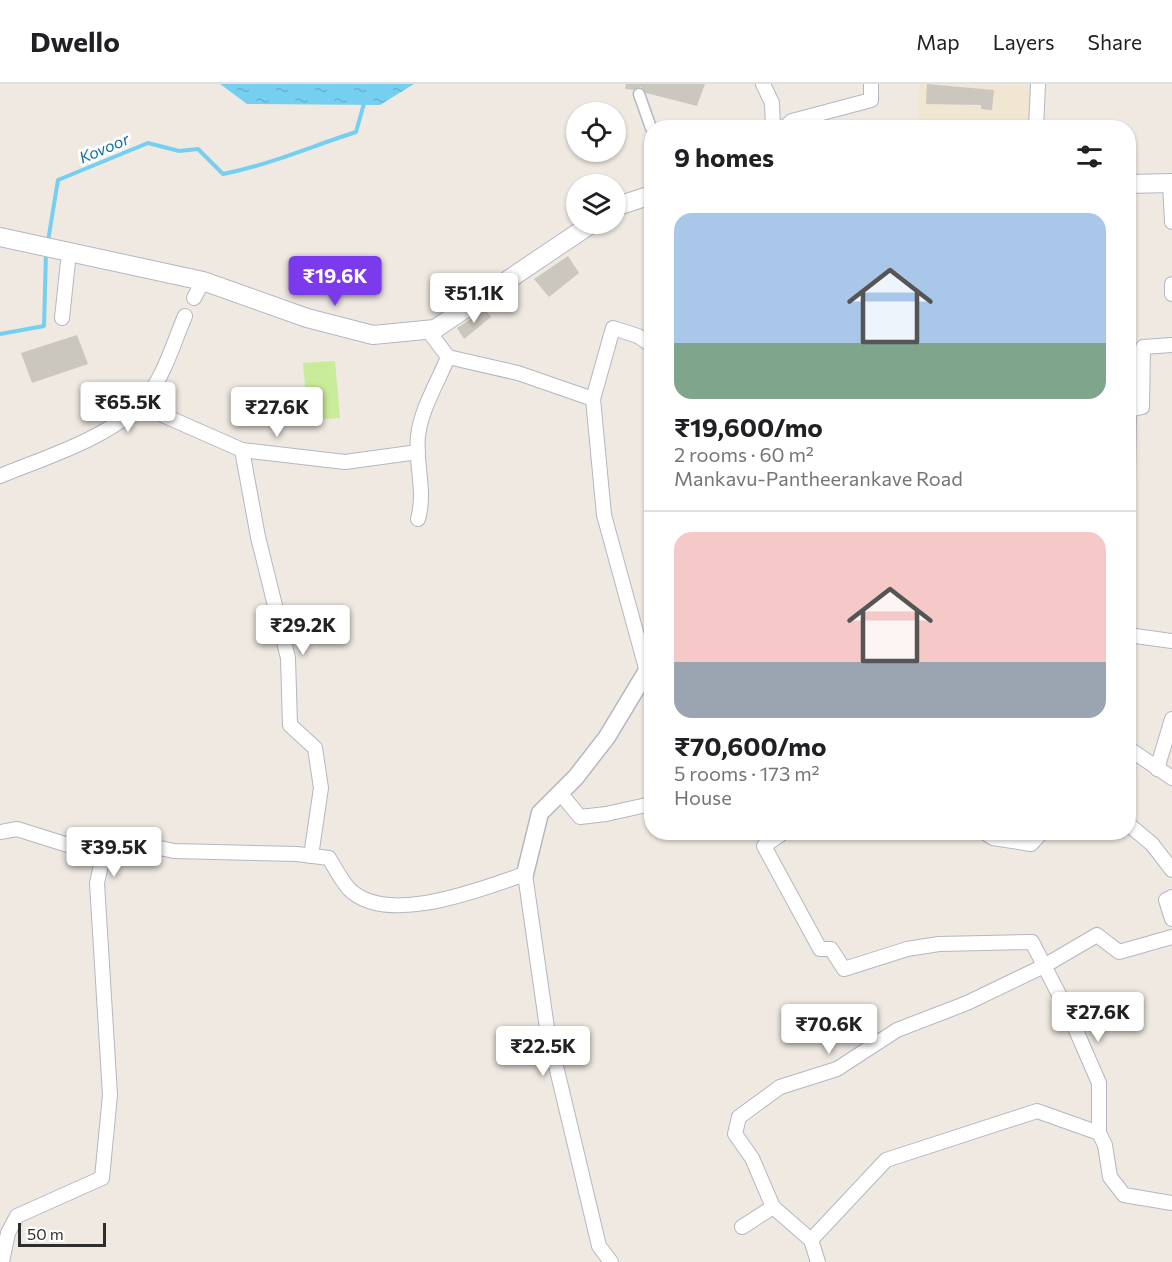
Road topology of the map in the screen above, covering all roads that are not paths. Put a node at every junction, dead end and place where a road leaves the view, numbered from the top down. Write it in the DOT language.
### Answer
graph roads {
  1 [pos="763,84"];
  2 [pos="871,84"];
  3 [pos="1038,84"];
  4 [pos="639,94"];
  5 [pos="648,120"];
  6 [pos="773,120"];
  7 [pos="796,120"];
  8 [pos="1036,120"];
  9 [pos="1171,183"];
  10 [pos="1136,184"];
  11 [pos="644,197"];
  12 [pos="626,203"];
  13 [pos="1172,222"];
  14 [pos="576,234"];
  15 [pos="9,239"];
  16 [pos="66,251"];
  17 [pos="203,280"];
  18 [pos="1172,284"];
  19 [pos="1172,294"];
  20 [pos="194,298"];
  21 [pos="185,316"];
  22 [pos="62,318"];
  23 [pos="427,329"];
  24 [pos="644,340"];
  25 [pos="1172,345"];
  26 [pos="448,357"];
  27 [pos="593,399"];
  28 [pos="140,405"];
  29 [pos="1136,408"];
  30 [pos="242,450"];
  31 [pos="418,452"];
  32 [pos="0,476"];
  33 [pos="418,519"];
  34 [pos="1136,636"];
  35 [pos="1172,641"];
  36 [pos="644,651"];
  37 [pos="644,676"];
  38 [pos="1172,719"];
  39 [pos="1136,754"];
  40 [pos="1157,769"];
  41 [pos="1172,778"];
  42 [pos="561,794"];
  43 [pos="644,806"];
  44 [pos="1136,831"];
  45 [pos="0,832"];
  46 [pos="773,840"];
  47 [pos="1006,840"];
  48 [pos="1034,840"];
  49 [pos="103,856"];
  50 [pos="311,856"];
  51 [pos="1172,870"];
  52 [pos="525,874"];
  53 [pos="1172,897"];
  54 [pos="1172,919"];
  55 [pos="1172,937"];
  56 [pos="1044,966"];
  57 [pos="1099,1133"];
  58 [pos="1172,1203"];
  59 [pos="772,1207"];
  60 [pos="742,1227"];
  61 [pos="812,1240"];
  62 [pos="2,1262"];
  63 [pos="611,1262"];
  64 [pos="818,1262"];
  1 -- 6 [label="street"];
  2 -- 7 [label="street"];
  3 -- 8 [label="street"];
  4 -- 5 [label="street"];
  9 -- 10 [label="main road"];
  9 -- 13 [label="street"];
  11 -- 12 [label="main road"];
  14 -- 23 [label="main road"];
  15 -- 16 [label="main road"];
  16 -- 17 [label="main road"];
  16 -- 22 [label="street"];
  17 -- 20 [label="street"];
  17 -- 23 [label="main road"];
  18 -- 19 [label="street"];
  21 -- 28 [label="street"];
  23 -- 26 [label="street"];
  24 -- 27 [label="street"];
  25 -- 29 [label="street"];
  26 -- 27 [label="street"];
  26 -- 31 [label="street"];
  27 -- 36 [label="street"];
  28 -- 30 [label="street"];
  28 -- 32 [label="street"];
  30 -- 31 [label="street"];
  30 -- 50 [label="street"];
  31 -- 33 [label="street"];
  34 -- 35 [label="street"];
  37 -- 42 [label="street"];
  38 -- 40 [label="street"];
  39 -- 40 [label="street"];
  40 -- 41 [label="street"];
  42 -- 43 [label="street"];
  42 -- 52 [label="street"];
  44 -- 51 [label="street"];
  45 -- 49 [label="street"];
  46 -- 56 [label="street"];
  47 -- 48 [label="street"];
  49 -- 50 [label="street"];
  49 -- 62 [label="street"];
  50 -- 52 [label="street"];
  52 -- 63 [label="street"];
  53 -- 54 [label="street"];
  55 -- 56 [label="street"];
  56 -- 57 [label="street"];
  56 -- 59 [label="street"];
  57 -- 58 [label="street"];
  57 -- 61 [label="street"];
  59 -- 60 [label="street"];
  59 -- 61 [label="street"];
  61 -- 64 [label="street"];
}
